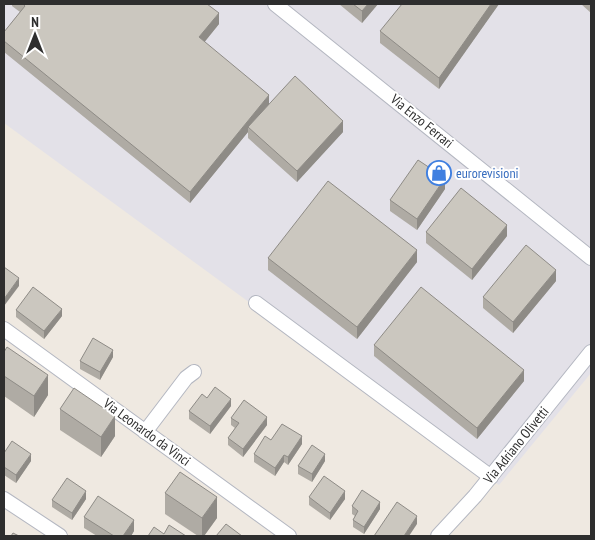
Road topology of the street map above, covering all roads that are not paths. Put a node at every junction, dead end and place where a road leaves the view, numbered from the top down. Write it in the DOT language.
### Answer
graph roads {
  1 [pos="275,4"];
  2 [pos="591,258"];
  3 [pos="256,303"];
  4 [pos="4,329"];
  5 [pos="591,352"];
  6 [pos="194,372"];
  7 [pos="145,432"];
  8 [pos="491,476"];
  9 [pos="4,499"];
  10 [pos="60,536"];
  11 [pos="289,536"];
  12 [pos="438,536"];
  1 -- 2 [label="street, Via Enzo Ferrari"];
  3 -- 8 [label="street"];
  4 -- 7 [label="street, Via Leonardo da Vinci"];
  5 -- 8 [label="street, Via Adriano Olivetti"];
  6 -- 7 [label="street"];
  7 -- 11 [label="street, Via Leonardo da Vinci"];
  8 -- 12 [label="street, Via Adriano Olivetti"];
  9 -- 10 [label="street"];
}
